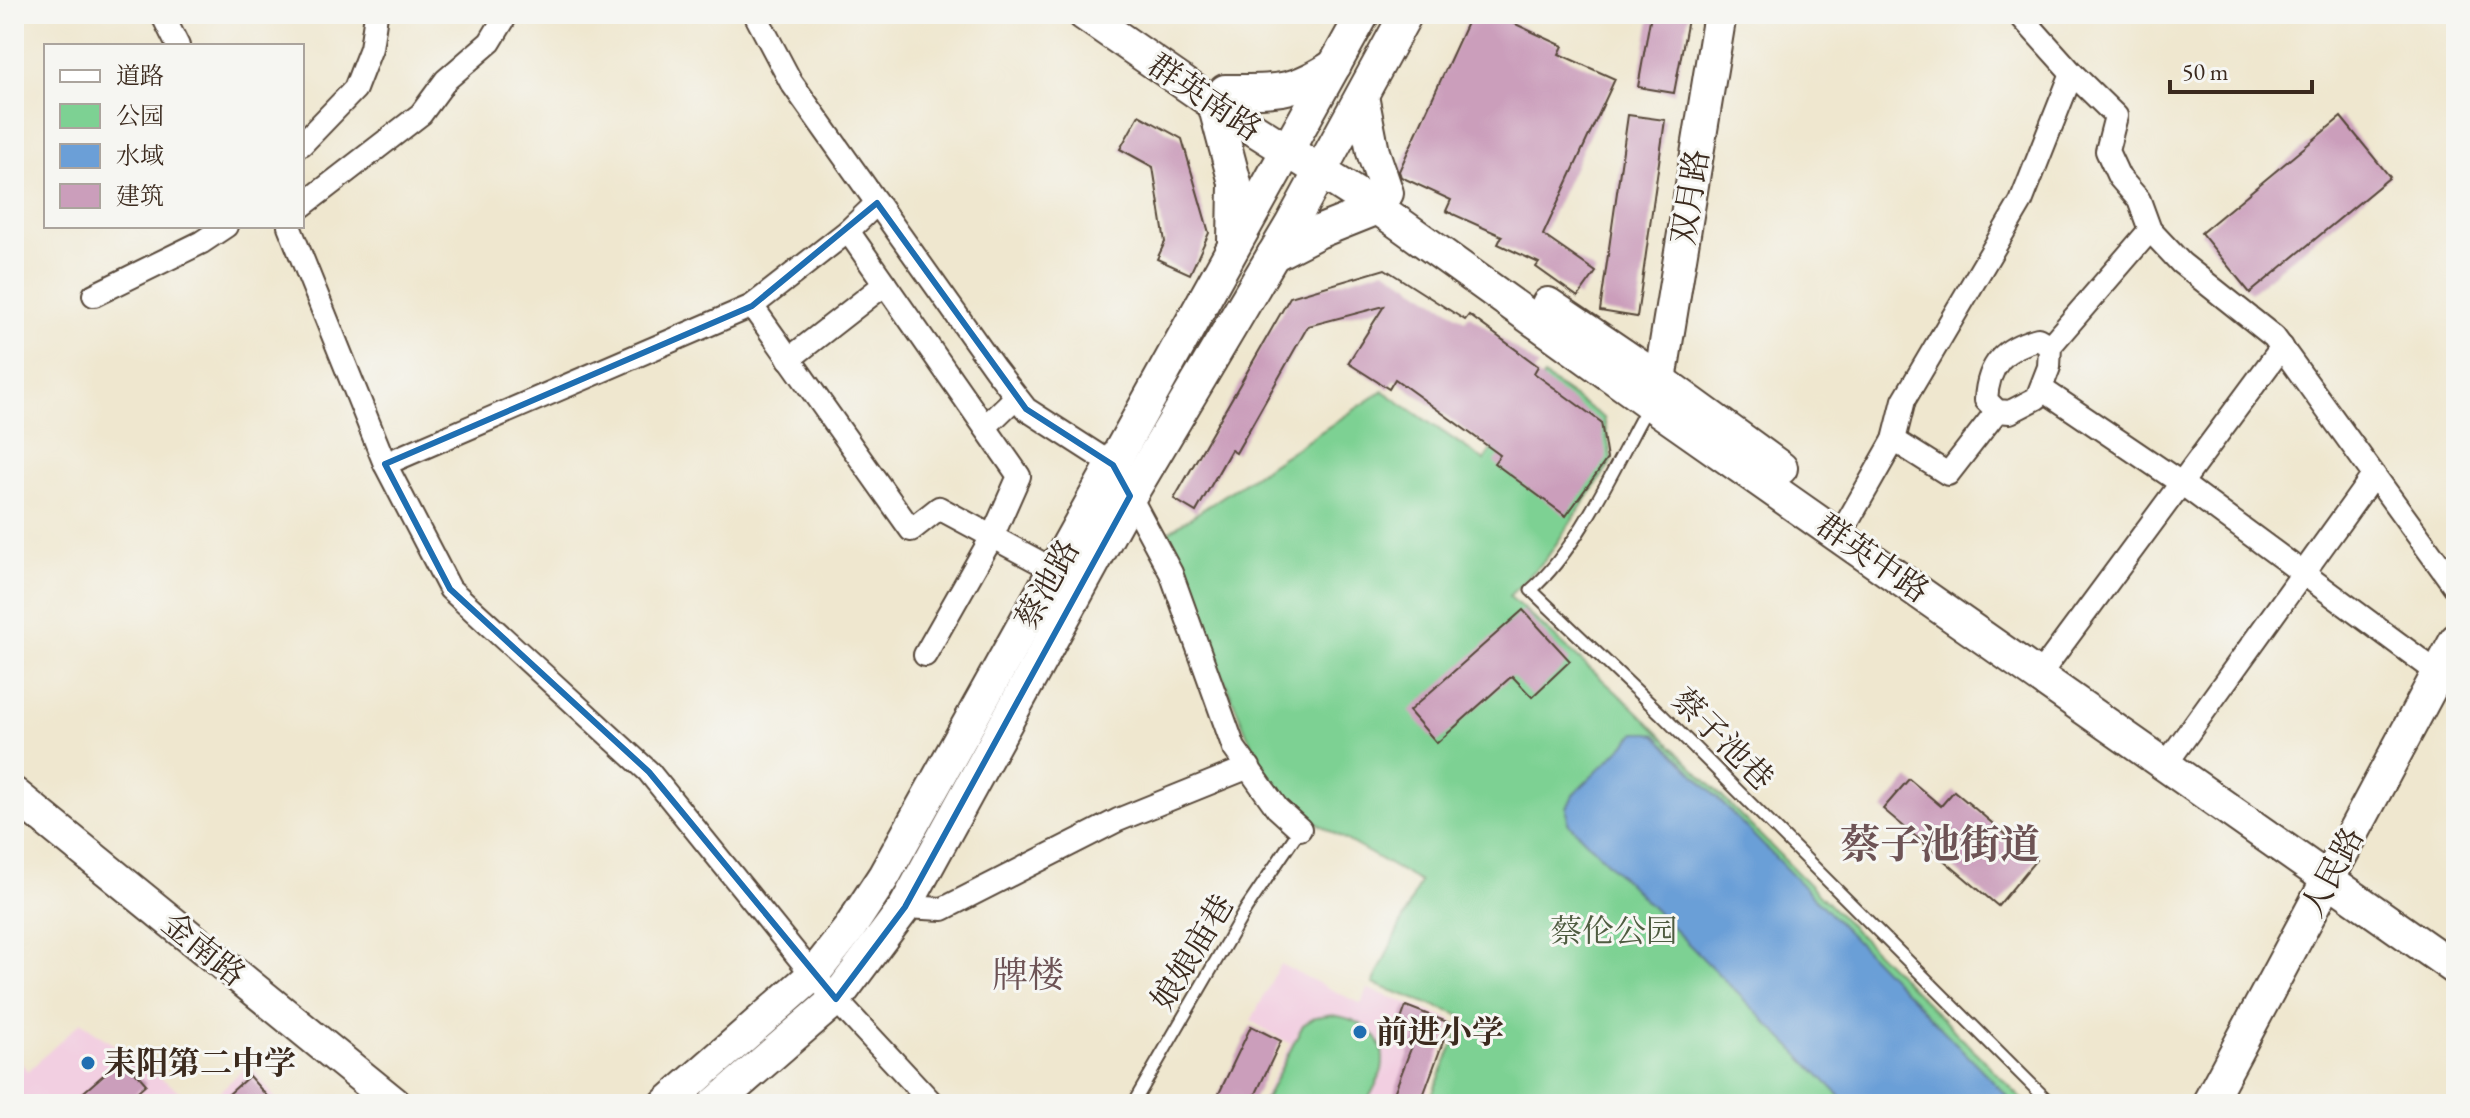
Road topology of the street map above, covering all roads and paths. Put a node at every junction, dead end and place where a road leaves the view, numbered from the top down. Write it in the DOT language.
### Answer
graph roads {
  1 [pos="162,14"];
  2 [pos="376,14"];
  3 [pos="507,14"];
  4 [pos="755,14"];
  5 [pos="1084,14"];
  6 [pos="1116,14"];
  7 [pos="1363,14"];
  8 [pos="1406,14"];
  9 [pos="1720,14"];
  10 [pos="2019,14"];
  11 [pos="177,44"];
  12 [pos="1335,65"];
  13 [pos="2072,73"];
  14 [pos="1362,96"];
  15 [pos="1219,98"];
  16 [pos="304,142"];
  17 [pos="1292,145"];
  18 [pos="1325,166"];
  19 [pos="1382,200"];
  20 [pos="877,203"];
  21 [pos="304,204"];
  22 [pos="223,228"];
  23 [pos="290,228"];
  24 [pos="2150,230"];
  25 [pos="848,231"];
  26 [pos="1234,248"];
  27 [pos="1270,257"];
  28 [pos="885,284"];
  29 [pos="94,295"];
  30 [pos="752,306"];
  31 [pos="2050,346"];
  32 [pos="2282,347"];
  33 [pos="789,359"];
  34 [pos="2042,389"];
  35 [pos="1655,391"];
  36 [pos="1016,397"];
  37 [pos="1997,411"];
  38 [pos="985,427"];
  39 [pos="1894,440"];
  40 [pos="385,464"];
  41 [pos="1113,465"];
  42 [pos="2373,476"];
  43 [pos="2181,483"];
  44 [pos="1130,496"];
  45 [pos="1846,527"];
  46 [pos="992,537"];
  47 [pos="1054,570"];
  48 [pos="2303,573"];
  49 [pos="2456,588"];
  50 [pos="2456,640"];
  51 [pos="925,655"];
  52 [pos="2447,666"];
  53 [pos="2046,667"];
  54 [pos="2171,757"];
  55 [pos="1249,767"];
  56 [pos="14,794"];
  57 [pos="14,801"];
  58 [pos="1300,829"];
  59 [pos="2336,874"];
  60 [pos="905,907"];
  61 [pos="2456,947"];
  62 [pos="2456,969"];
  63 [pos="813,975"];
  64 [pos="836,999"];
  65 [pos="374,1104"];
  66 [pos="395,1104"];
  67 [pos="666,1104"];
  68 [pos="715,1104"];
  69 [pos="933,1104"];
  70 [pos="1133,1104"];
  71 [pos="2051,1104"];
  72 [pos="2208,1104"];
  73 [pos="2222,1104"];
  1 -- 11 [label="street"];
  2 -- 16 [label="street"];
  3 -- 21 [label="street"];
  4 -- 20 [label="street"];
  5 -- 15 [label="street, 群英南路"];
  6 -- 15 [label="street, 群英南路"];
  7 -- 12 [label="street, 蔡池路"];
  8 -- 14 [label="street, 蔡池路"];
  9 -- 35 [label="street, 双月路"];
  10 -- 13 [label="street"];
  12 -- 15 [label="street"];
  12 -- 17 [label="street, 蔡池路"];
  13 -- 24 [label="street"];
  13 -- 39 [label="street"];
  14 -- 18 [label="street, 蔡池路"];
  14 -- 19 [label="street"];
  15 -- 17 [label="street, 群英南路"];
  15 -- 26 [label="street"];
  17 -- 18 [label="street, 群英中路"];
  17 -- 26 [label="street, 蔡池路"];
  18 -- 19 [label="street, 群英中路"];
  18 -- 27 [label="street, 蔡池路"];
  19 -- 27 [label="street"];
  19 -- 35 [label="street, 群英中路"];
  20 -- 25 [label="street"];
  20 -- 36 [label="street"];
  22 -- 29 [label="street"];
  23 -- 40 [label="street"];
  24 -- 31 [label="street"];
  24 -- 32 [label="street"];
  25 -- 28 [label="street"];
  25 -- 30 [label="street"];
  26 -- 41 [label="street, 蔡池路"];
  27 -- 44 [label="street, 蔡池路"];
  28 -- 33 [label="street"];
  28 -- 38 [label="street"];
  30 -- 33 [label="street"];
  30 -- 40 [label="street"];
  31 -- 34 [label="street"];
  31 -- 37 [label="street"];
  32 -- 42 [label="street"];
  32 -- 43 [label="street"];
  33 -- 46 [label="street"];
  34 -- 37 [label="street"];
  34 -- 43 [label="street"];
  35 -- 45 [label="street, 群英中路"];
  35 -- 71 [label="lane, 蔡子池巷"];
  36 -- 38 [label="street"];
  36 -- 41 [label="street"];
  37 -- 39 [label="street"];
  38 -- 46 [label="street"];
  39 -- 45 [label="street"];
  40 -- 63 [label="street"];
  41 -- 44 [label="street"];
  41 -- 47 [label="street, 蔡池路"];
  42 -- 48 [label="street"];
  42 -- 49 [label="street"];
  43 -- 48 [label="street"];
  43 -- 53 [label="street"];
  44 -- 55 [label="street"];
  44 -- 60 [label="street, 蔡池路"];
  45 -- 53 [label="street, 群英中路"];
  46 -- 47 [label="street"];
  46 -- 51 [label="street"];
  47 -- 63 [label="street, 蔡池路"];
  48 -- 52 [label="street"];
  48 -- 54 [label="street"];
  50 -- 52 [label="street, 人民路"];
  52 -- 59 [label="street, 人民路"];
  53 -- 54 [label="street, 群英中路"];
  54 -- 59 [label="street, 群英中路"];
  55 -- 58 [label="street"];
  55 -- 60 [label="street"];
  56 -- 66 [label="street, 金南路"];
  57 -- 65 [label="street, 金南路"];
  58 -- 70 [label="lane, 娘娘庙巷"];
  59 -- 61 [label="street, 群英中路"];
  59 -- 62 [label="street, 群英中路"];
  59 -- 72 [label="street, 人民路"];
  59 -- 73 [label="street, 人民路"];
  60 -- 64 [label="street, 蔡池路"];
  63 -- 64 [label="street"];
  63 -- 67 [label="street, 蔡池路"];
  64 -- 68 [label="street, 蔡池路"];
  64 -- 69 [label="street"];
}
